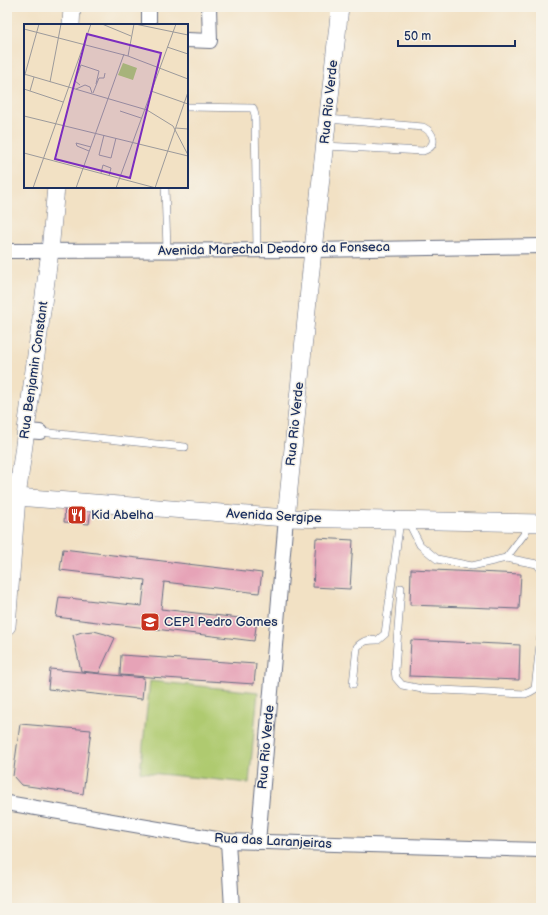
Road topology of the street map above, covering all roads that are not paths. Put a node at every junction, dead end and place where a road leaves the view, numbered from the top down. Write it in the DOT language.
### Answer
graph roads {
  1 [pos="72,7"];
  2 [pos="149,7"];
  3 [pos="210,7"];
  4 [pos="340,7"];
  5 [pos="71,24"];
  6 [pos="149,24"];
  7 [pos="188,40"];
  8 [pos="188,106"];
  9 [pos="328,119"];
  10 [pos="324,146"];
  11 [pos="56,188"];
  12 [pos="165,188"];
  13 [pos="541,246"];
  14 [pos="167,250"];
  15 [pos="257,250"];
  16 [pos="313,250"];
  17 [pos="7,251"];
  18 [pos="50,251"];
  19 [pos="33,431"];
  20 [pos="185,447"];
  21 [pos="12,496"];
  22 [pos="286,518"];
  23 [pos="404,520"];
  24 [pos="535,523"];
  25 [pos="506,558"];
  26 [pos="541,569"];
  27 [pos="401,588"];
  28 [pos="7,626"];
  29 [pos="541,636"];
  30 [pos="353,684"];
  31 [pos="7,803"];
  32 [pos="228,841"];
  33 [pos="258,842"];
  34 [pos="541,850"];
  35 [pos="232,908"];
  1 -- 5 [label="street"];
  2 -- 6 [label="street"];
  3 -- 7 [label="street"];
  4 -- 9 [label="street, Rua Rio Verde"];
  8 -- 15 [label="lane"];
  9 -- 10 [label="street, Rua Rio Verde"];
  9 -- 10 [label="lane"];
  10 -- 16 [label="street, Rua Rio Verde"];
  11 -- 18 [label="street, Rua Benjamin Constant"];
  12 -- 14 [label="lane"];
  13 -- 16 [label="street, Avenida Marechal Deodoro da Fonseca"];
  14 -- 15 [label="street, Avenida Marechal Deodoro da Fonseca"];
  14 -- 18 [label="street, Avenida Marechal Deodoro da Fonseca"];
  15 -- 16 [label="street, Avenida Marechal Deodoro da Fonseca"];
  16 -- 22 [label="street, Rua Rio Verde"];
  17 -- 18 [label="street, Avenida Marechal Deodoro da Fonseca"];
  18 -- 19 [label="street, Rua Benjamin Constant"];
  19 -- 20 [label="lane"];
  19 -- 21 [label="street, Rua Benjamin Constant"];
  21 -- 22 [label="street, Avenida Sergipe"];
  21 -- 28 [label="street, Rua Benjamin Constant"];
  22 -- 23 [label="street, Avenida Sergipe"];
  22 -- 33 [label="street, Rua Rio Verde"];
  23 -- 24 [label="street, Avenida Sergipe"];
  23 -- 25 [label="lane"];
  23 -- 30 [label="lane"];
  24 -- 25 [label="lane"];
  25 -- 26 [label="lane"];
  27 -- 29 [label="lane"];
  31 -- 32 [label="street, Rua das Laranjeiras"];
  32 -- 33 [label="street, Rua das Laranjeiras"];
  32 -- 35 [label="street"];
  33 -- 34 [label="street, Rua das Laranjeiras"];
}
